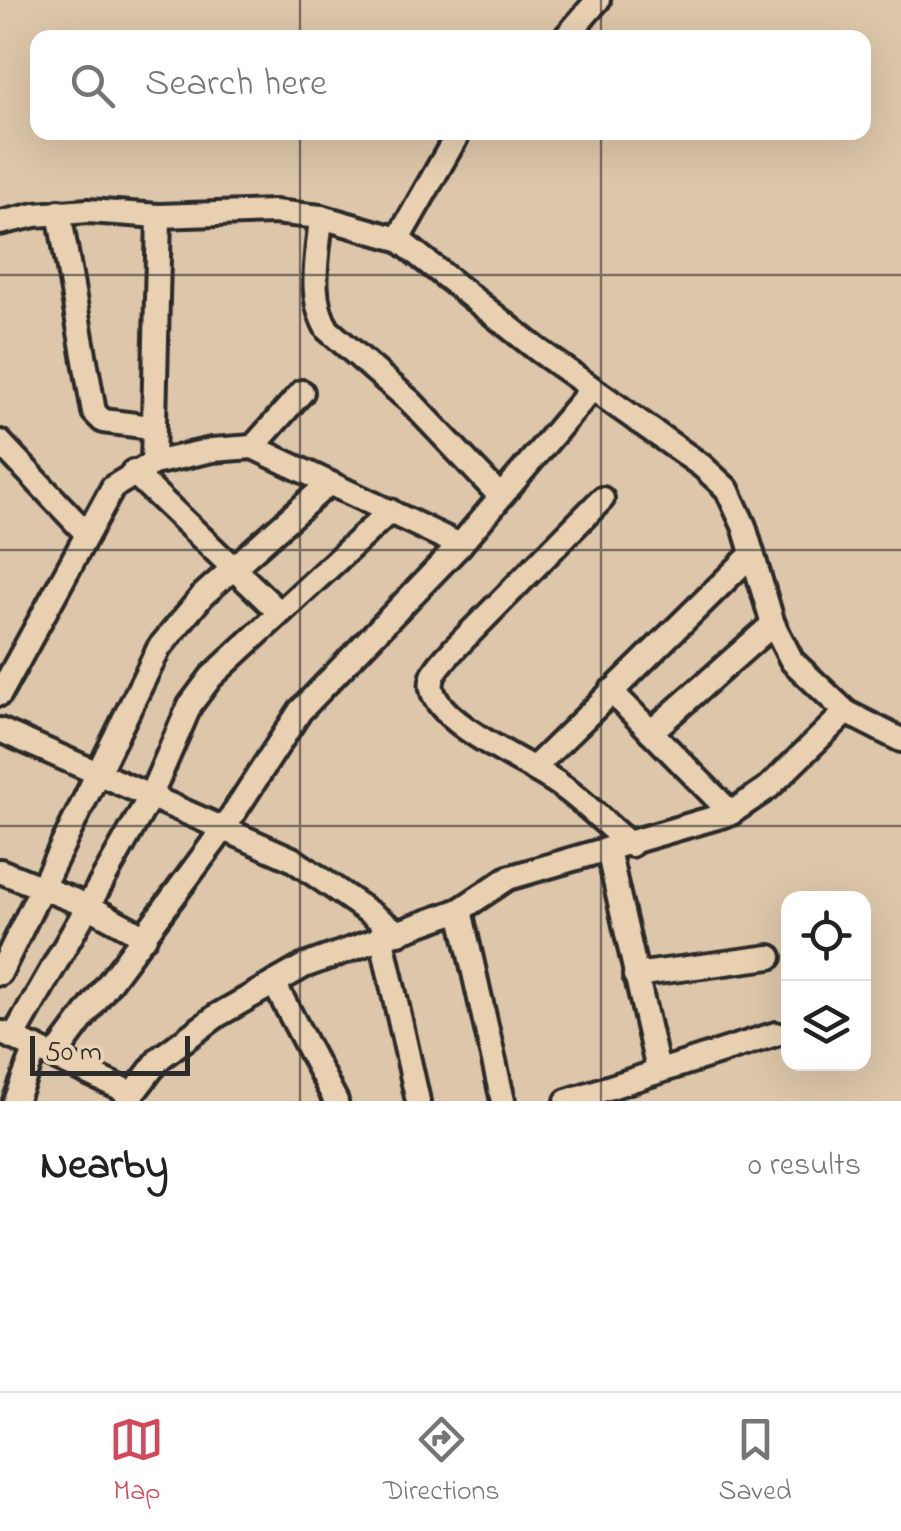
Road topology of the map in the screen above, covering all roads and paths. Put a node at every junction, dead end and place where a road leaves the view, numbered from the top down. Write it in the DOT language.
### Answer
graph roads {
  1 [pos="598,0"];
  2 [pos="573,30"];
  3 [pos="455,140"];
  4 [pos="58,212"];
  5 [pos="159,216"];
  6 [pos="322,217"];
  7 [pos="0,223"];
  8 [pos="398,239"];
  9 [pos="591,390"];
  10 [pos="302,392"];
  11 [pos="151,426"];
  12 [pos="0,442"];
  13 [pos="253,448"];
  14 [pos="143,468"];
  15 [pos="328,484"];
  16 [pos="500,496"];
  17 [pos="602,499"];
  18 [pos="390,512"];
  19 [pos="88,534"];
  20 [pos="460,544"];
  21 [pos="752,554"];
  22 [pos="232,570"];
  23 [pos="279,612"];
  24 [pos="773,624"];
  25 [pos="2,683"];
  26 [pos="612,691"];
  27 [pos="846,712"];
  28 [pos="0,730"];
  29 [pos="651,732"];
  30 [pos="897,738"];
  31 [pos="534,768"];
  32 [pos="100,774"];
  33 [pos="150,797"];
  34 [pos="731,813"];
  35 [pos="222,831"];
  36 [pos="620,848"];
  37 [pos="0,872"];
  38 [pos="43,888"];
  39 [pos="88,906"];
  40 [pos="460,910"];
  41 [pos="390,934"];
  42 [pos="145,936"];
  43 [pos="770,956"];
  44 [pos="0,973"];
  45 [pos="635,975"];
  46 [pos="274,983"];
  47 [pos="776,1034"];
  48 [pos="6,1035"];
  49 [pos="45,1053"];
  50 [pos="658,1070"];
  51 [pos="129,1097"];
  52 [pos="14,1101"];
  53 [pos="336,1101"];
  54 [pos="418,1101"];
  55 [pos="502,1101"];
  56 [pos="567,1101"];
  1 -- 2 [label="street"];
  3 -- 8 [label="street"];
  4 -- 5 [label="street"];
  4 -- 7 [label="street"];
  4 -- 11 [label="street"];
  5 -- 6 [label="street"];
  5 -- 11 [label="street"];
  6 -- 8 [label="street"];
  6 -- 16 [label="street"];
  8 -- 9 [label="street"];
  9 -- 16 [label="street"];
  9 -- 21 [label="street"];
  10 -- 13 [label="street"];
  11 -- 14 [label="street"];
  12 -- 19 [label="street"];
  13 -- 14 [label="street"];
  13 -- 15 [label="street"];
  14 -- 19 [label="street"];
  14 -- 22 [label="street"];
  15 -- 18 [label="street"];
  15 -- 22 [label="street"];
  16 -- 20 [label="street"];
  17 -- 31 [label="street"];
  18 -- 20 [label="street"];
  18 -- 23 [label="street"];
  19 -- 25 [label="street"];
  20 -- 35 [label="street"];
  21 -- 24 [label="street"];
  21 -- 26 [label="street"];
  22 -- 23 [label="street"];
  22 -- 32 [label="street"];
  23 -- 33 [label="street"];
  24 -- 27 [label="street"];
  24 -- 29 [label="street"];
  26 -- 29 [label="street"];
  26 -- 31 [label="street"];
  27 -- 30 [label="street"];
  27 -- 34 [label="street"];
  28 -- 32 [label="street"];
  29 -- 34 [label="street"];
  31 -- 36 [label="street"];
  32 -- 33 [label="street"];
  32 -- 38 [label="street"];
  33 -- 35 [label="street"];
  33 -- 39 [label="street"];
  34 -- 36 [label="street"];
  35 -- 41 [label="street"];
  35 -- 42 [label="street"];
  36 -- 40 [label="street"];
  36 -- 45 [label="street"];
  37 -- 38 [label="street"];
  38 -- 39 [label="street"];
  38 -- 44 [label="street"];
  39 -- 42 [label="street"];
  39 -- 48 [label="street"];
  40 -- 41 [label="street"];
  40 -- 55 [label="street"];
  41 -- 46 [label="street"];
  41 -- 54 [label="street"];
  42 -- 49 [label="street"];
  43 -- 45 [label="street"];
  45 -- 50 [label="street"];
  46 -- 51 [label="street"];
  46 -- 53 [label="street"];
  47 -- 50 [label="street"];
  48 -- 49 [label="street"];
  49 -- 51 [label="street"];
  49 -- 52 [label="street"];
  50 -- 56 [label="street"];
}
